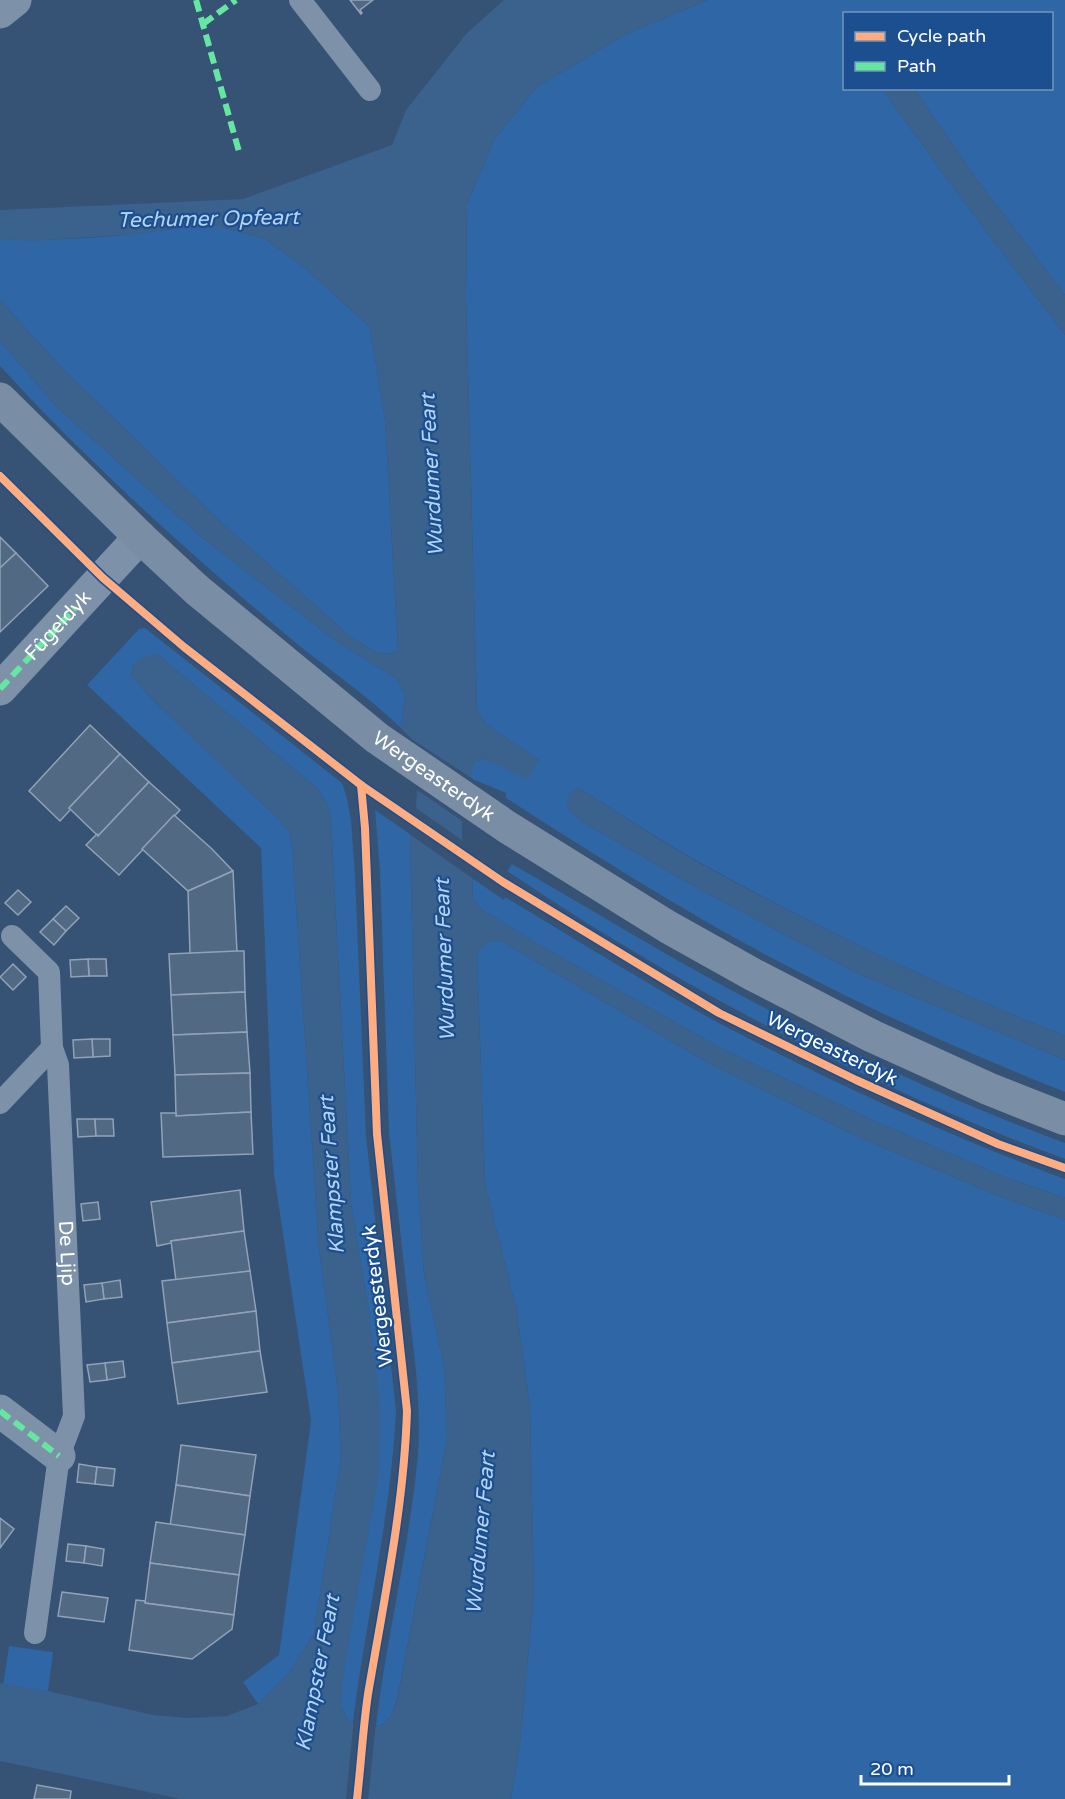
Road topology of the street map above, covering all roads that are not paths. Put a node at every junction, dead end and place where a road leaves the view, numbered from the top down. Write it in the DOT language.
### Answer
graph roads {
  1 [pos="15,0"];
  2 [pos="300,0"];
  3 [pos="0,12"];
  4 [pos="370,90"];
  5 [pos="0,399"];
  6 [pos="140,537"];
  7 [pos="0,689"];
  8 [pos="12,936"];
  9 [pos="52,1048"];
  10 [pos="0,1103"];
  11 [pos="1065,1119"];
  12 [pos="0,1411"];
  13 [pos="59,1456"];
  14 [pos="35,1633"];
  1 -- 3 [label="street"];
  2 -- 4 [label="lane"];
  5 -- 6 [label="street, Wergeasterdyk"];
  6 -- 7 [label="street, Fûgeldyk"];
  6 -- 11 [label="street, Wergeasterdyk"];
  8 -- 9 [label="lane, De Ljip"];
  9 -- 10 [label="lane"];
  9 -- 13 [label="lane, De Ljip"];
  12 -- 13 [label="street"];
  13 -- 14 [label="lane, De Ljip"];
}
